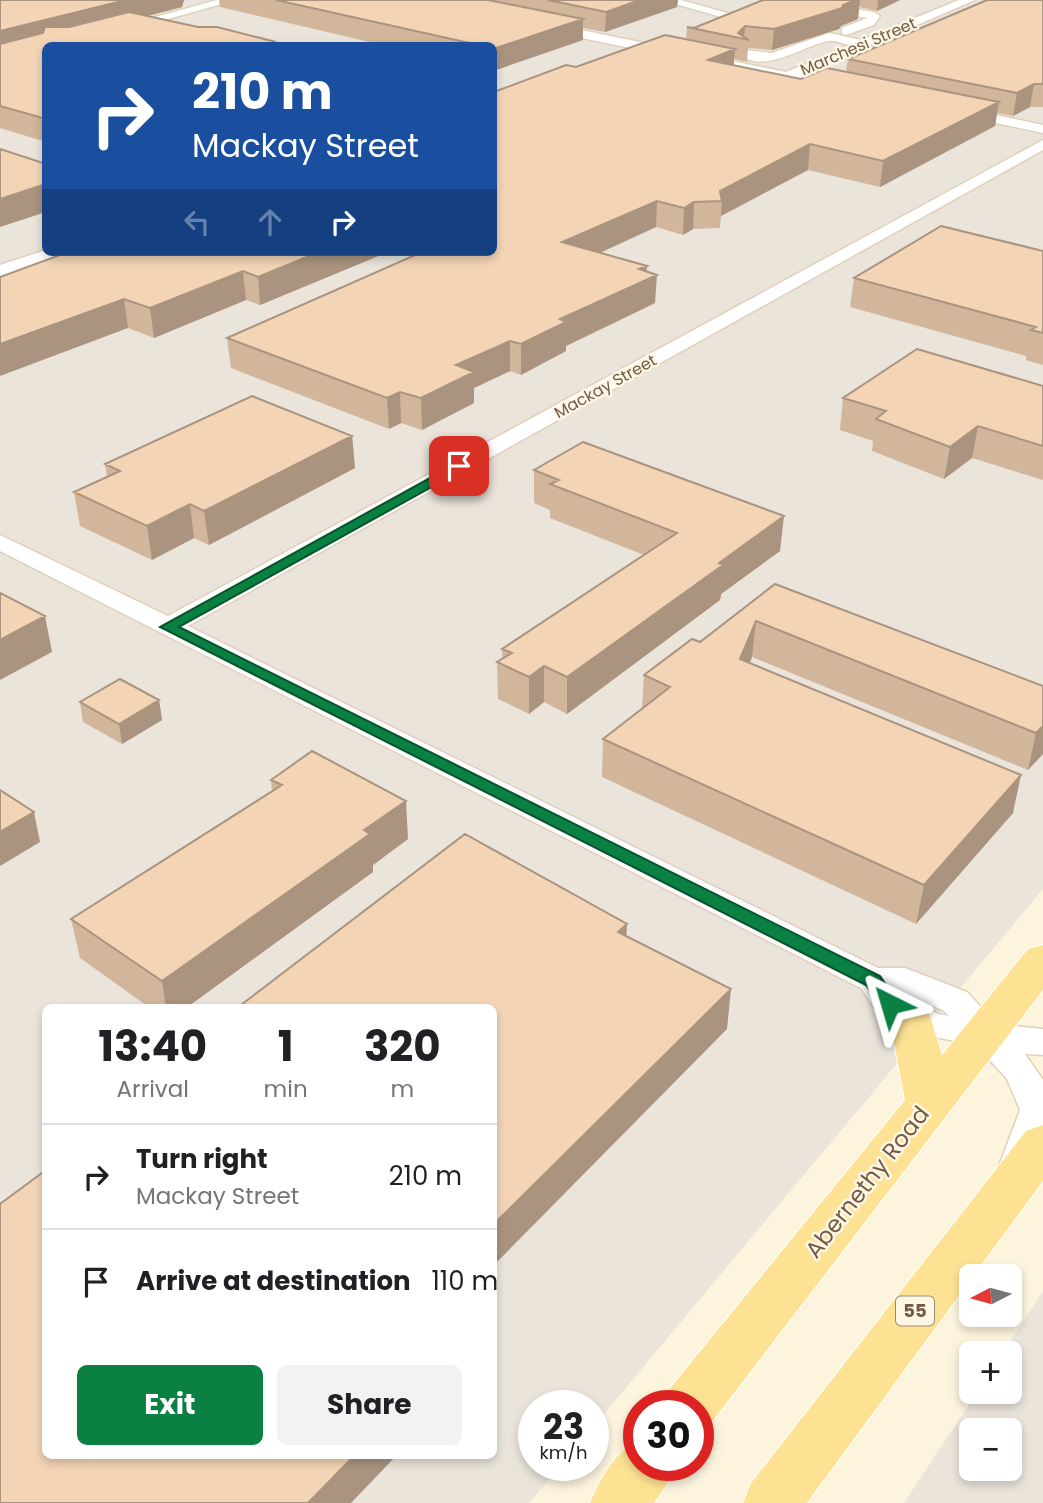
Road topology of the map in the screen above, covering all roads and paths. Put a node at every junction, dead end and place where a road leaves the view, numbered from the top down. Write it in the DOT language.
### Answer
graph roads {
  1 [pos="230,0"];
  2 [pos="667,0"];
  3 [pos="784,0"];
  4 [pos="837,0"];
  5 [pos="968,0"];
  6 [pos="890,9"];
  7 [pos="903,12"];
  8 [pos="929,16"];
  9 [pos="579,21"];
  10 [pos="130,26"];
  11 [pos="553,28"];
  12 [pos="157,32"];
  13 [pos="712,34"];
  14 [pos="881,36"];
  15 [pos="640,39"];
  16 [pos="71,42"];
  17 [pos="692,43"];
  18 [pos="863,44"];
  19 [pos="616,54"];
  20 [pos="682,54"];
  21 [pos="709,60"];
  22 [pos="787,76"];
  23 [pos="854,90"];
  24 [pos="948,109"];
  25 [pos="1043,129"];
  26 [pos="1043,145"];
  27 [pos="43,256"];
  28 [pos="0,271"];
  29 [pos="0,542"];
  30 [pos="168,627"];
  31 [pos="1043,960"];
  32 [pos="873,981"];
  33 [pos="907,1013"];
  34 [pos="985,1034"];
  35 [pos="1043,1042"];
  36 [pos="929,1102"];
  37 [pos="1027,1165"];
  38 [pos="703,1390"];
  39 [pos="635,1481"];
  40 [pos="619,1503"];
  41 [pos="772,1503"];
  1 -- 10 [label="street"];
  2 -- 13 [label="street"];
  3 -- 14 [label="street"];
  4 -- 6 [label="street"];
  5 -- 8 [label="street, Marchesi Street"];
  7 -- 8 [label="street"];
  8 -- 14 [label="street, Marchesi Street"];
  9 -- 11 [label="street"];
  9 -- 11 [label="street"];
  9 -- 15 [label="street"];
  10 -- 12 [label="street"];
  10 -- 16 [label="street"];
  11 -- 15 [label="street"];
  14 -- 18 [label="street, Marchesi Street"];
  15 -- 19 [label="street"];
  15 -- 20 [label="street"];
  17 -- 20 [label="street"];
  18 -- 21 [label="street"];
  18 -- 22 [label="street, Marchesi Street"];
  20 -- 21 [label="street"];
  21 -- 22 [label="street"];
  22 -- 23 [label="street"];
  24 -- 25 [label="street"];
  26 -- 30 [label="street, Mackay Street"];
  27 -- 28 [label="street"];
  29 -- 30 [label="street"];
  30 -- 32 [label="street"];
  31 -- 34 [label="main road, Abernethy Road"];
  32 -- 33 [label="street"];
  32 -- 34 [label="street"];
  33 -- 34 [label="street"];
  33 -- 36 [label="main road"];
  34 -- 35 [label="street"];
  34 -- 36 [label="main road, Abernethy Road"];
  34 -- 37 [label="street"];
  36 -- 38 [label="main road, Abernethy Road"];
  37 -- 41 [label="main road, 55"];
  39 -- 40 [label="main road"];
}
